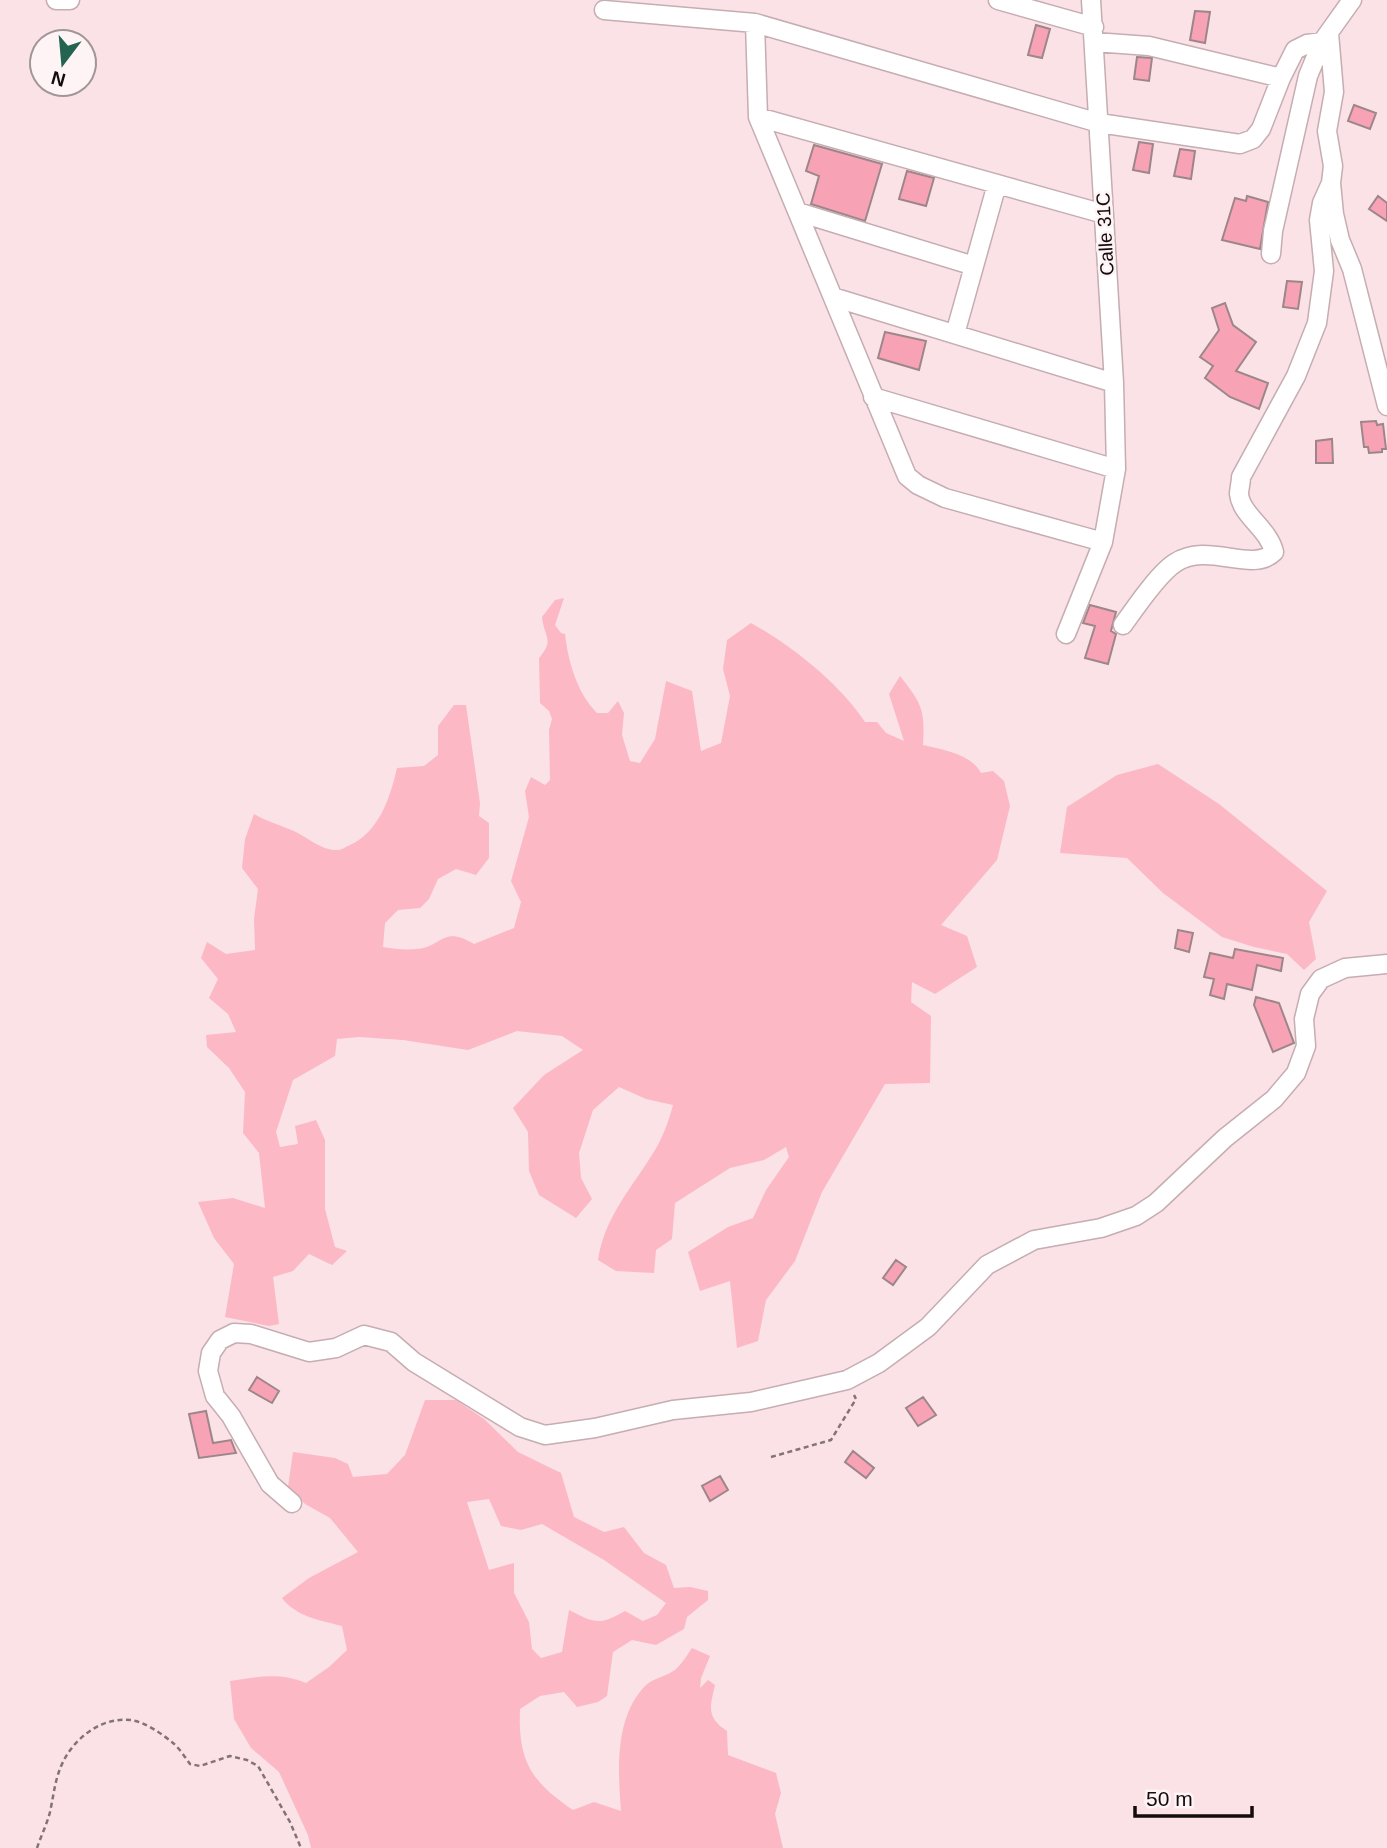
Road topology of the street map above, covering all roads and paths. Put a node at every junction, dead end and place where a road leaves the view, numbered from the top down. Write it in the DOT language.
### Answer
graph roads {
  1 [pos="56,0"];
  2 [pos="70,0"];
  3 [pos="998,0"];
  4 [pos="1091,0"];
  5 [pos="1352,0"];
  6 [pos="604,10"];
  7 [pos="755,23"];
  8 [pos="1094,34"];
  9 [pos="1326,37"];
  10 [pos="1280,78"];
  11 [pos="758,117"];
  12 [pos="1099,123"];
  13 [pos="1331,183"];
  14 [pos="998,184"];
  15 [pos="798,212"];
  16 [pos="1104,214"];
  17 [pos="1271,254"];
  18 [pos="974,266"];
  19 [pos="833,297"];
  20 [pos="955,334"];
  21 [pos="1114,383"];
  22 [pos="873,397"];
  23 [pos="1387,406"];
  24 [pos="1116,468"];
  25 [pos="1103,542"];
  26 [pos="1123,625"];
  27 [pos="1066,634"];
  28 [pos="1387,964"];
  29 [pos="846,1380"];
  30 [pos="771,1457"];
  31 [pos="292,1503"];
  32 [pos="37,1848"];
  33 [pos="301,1848"];
  1 -- 2 [label="street"];
  3 -- 8 [label="street"];
  4 -- 8 [label="street, Calle 31C"];
  5 -- 9 [label="street"];
  6 -- 7 [label="street"];
  7 -- 11 [label="street"];
  7 -- 12 [label="street"];
  8 -- 10 [label="street"];
  8 -- 12 [label="street, Calle 31C"];
  9 -- 10 [label="street"];
  9 -- 13 [label="street"];
  9 -- 17 [label="street"];
  10 -- 12 [label="street"];
  11 -- 14 [label="street"];
  11 -- 15 [label="street"];
  12 -- 16 [label="street, Calle 31C"];
  13 -- 23 [label="street"];
  13 -- 26 [label="street"];
  14 -- 16 [label="street"];
  14 -- 18 [label="street"];
  15 -- 18 [label="street"];
  15 -- 19 [label="street"];
  16 -- 21 [label="street, Calle 31C"];
  18 -- 20 [label="street"];
  19 -- 20 [label="street"];
  19 -- 22 [label="street"];
  20 -- 21 [label="street"];
  21 -- 24 [label="street, Calle 31C"];
  22 -- 24 [label="street"];
  22 -- 25 [label="street"];
  24 -- 25 [label="street, Calle 31C"];
  25 -- 27 [label="street, Calle 31C"];
  28 -- 29 [label="street"];
  29 -- 30 [label="path"];
  29 -- 31 [label="street"];
  32 -- 33 [label="path"];
}
